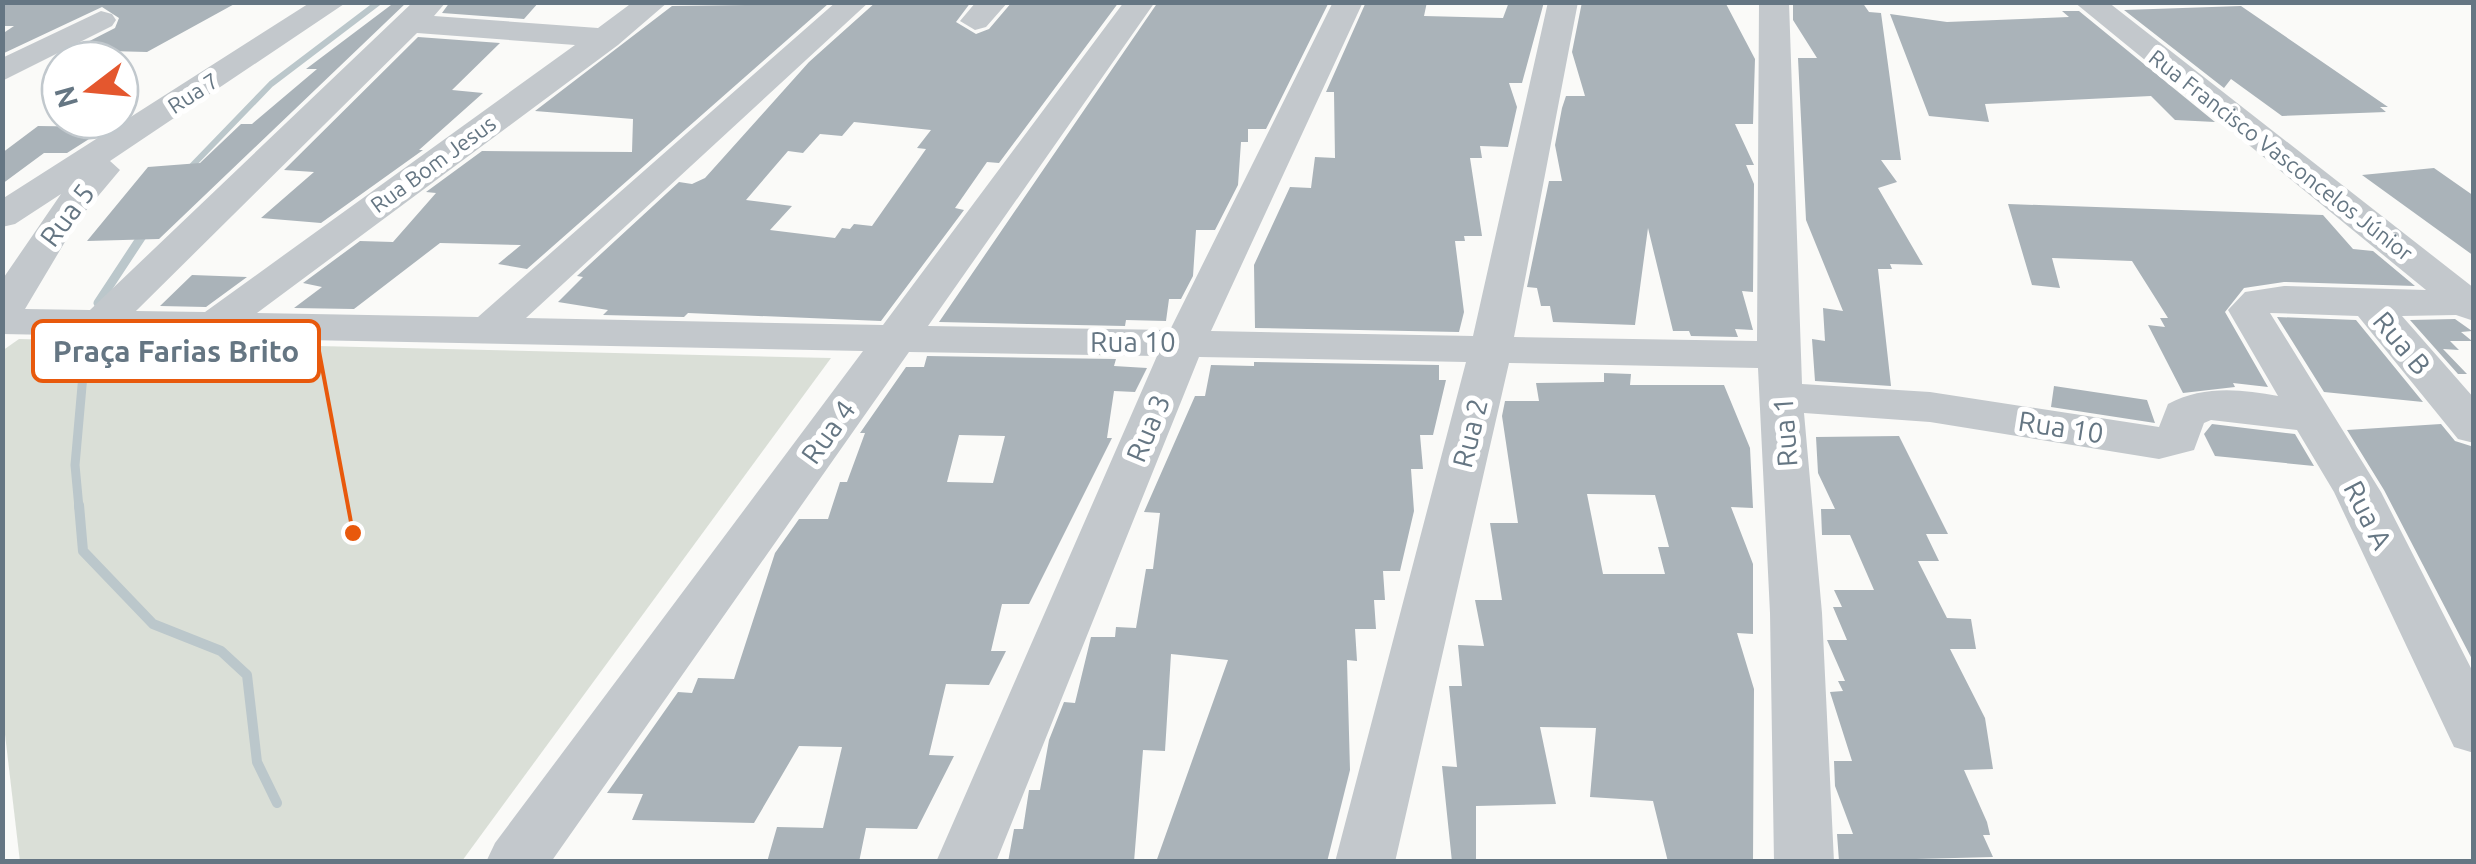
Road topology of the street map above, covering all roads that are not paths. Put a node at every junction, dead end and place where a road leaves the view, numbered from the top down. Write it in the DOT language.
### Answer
graph roads {
  1 [pos="332,2"];
  2 [pos="653,2"];
  3 [pos="854,2"];
  4 [pos="1140,2"];
  5 [pos="1348,2"];
  6 [pos="1563,2"];
  7 [pos="1774,2"];
  8 [pos="2089,2"];
  9 [pos="420,13"];
  10 [pos="101,20"];
  11 [pos="607,38"];
  12 [pos="2,71"];
  13 [pos="144,125"];
  14 [pos="2,216"];
  15 [pos="2370,304"];
  16 [pos="2469,305"];
  17 [pos="2,317"];
  18 [pos="99,324"];
  19 [pos="213,326"];
  20 [pos="488,330"];
  21 [pos="894,340"];
  22 [pos="1184,343"];
  23 [pos="1491,348"];
  24 [pos="1781,376"];
  25 [pos="2316,419"];
  26 [pos="2474,428"];
  27 [pos="2457,660"];
  28 [pos="2474,730"];
  29 [pos="516,862"];
  30 [pos="966,862"];
  31 [pos="1365,862"];
  32 [pos="1804,862"];
  1 -- 13 [label="street, Rua 7"];
  2 -- 11 [label="street, Rua Bom Jesus"];
  3 -- 20 [label="street"];
  4 -- 21 [label="street, Rua 4"];
  5 -- 22 [label="street, Rua 3"];
  6 -- 23 [label="street, Rua 2"];
  7 -- 24 [label="street, Rua 1"];
  8 -- 16 [label="street, Rua Francisco Vasconcelos Júnior"];
  9 -- 11 [label="street"];
  9 -- 18 [label="street"];
  10 -- 12 [label="street"];
  11 -- 19 [label="street, Rua Bom Jesus"];
  13 -- 14 [label="street, Rua 7"];
  13 -- 17 [label="street, Rua 5"];
  15 -- 16 [label="street"];
  15 -- 25 [label="street, Rua A"];
  15 -- 26 [label="street, Rua B"];
  17 -- 18 [label="street, Rua 10"];
  18 -- 19 [label="street, Rua 10"];
  19 -- 20 [label="street, Rua 10"];
  20 -- 21 [label="street, Rua 10"];
  21 -- 22 [label="street, Rua 10"];
  21 -- 29 [label="street, Rua 4"];
  22 -- 23 [label="street, Rua 10"];
  22 -- 30 [label="street, Rua 3"];
  23 -- 24 [label="street, Rua 10"];
  23 -- 31 [label="street, Rua 2"];
  24 -- 25 [label="street, Rua 10"];
  24 -- 32 [label="street, Rua 1"];
  25 -- 27 [label="street, Rua A"];
  27 -- 28 [label="street, Rua A"];
}
